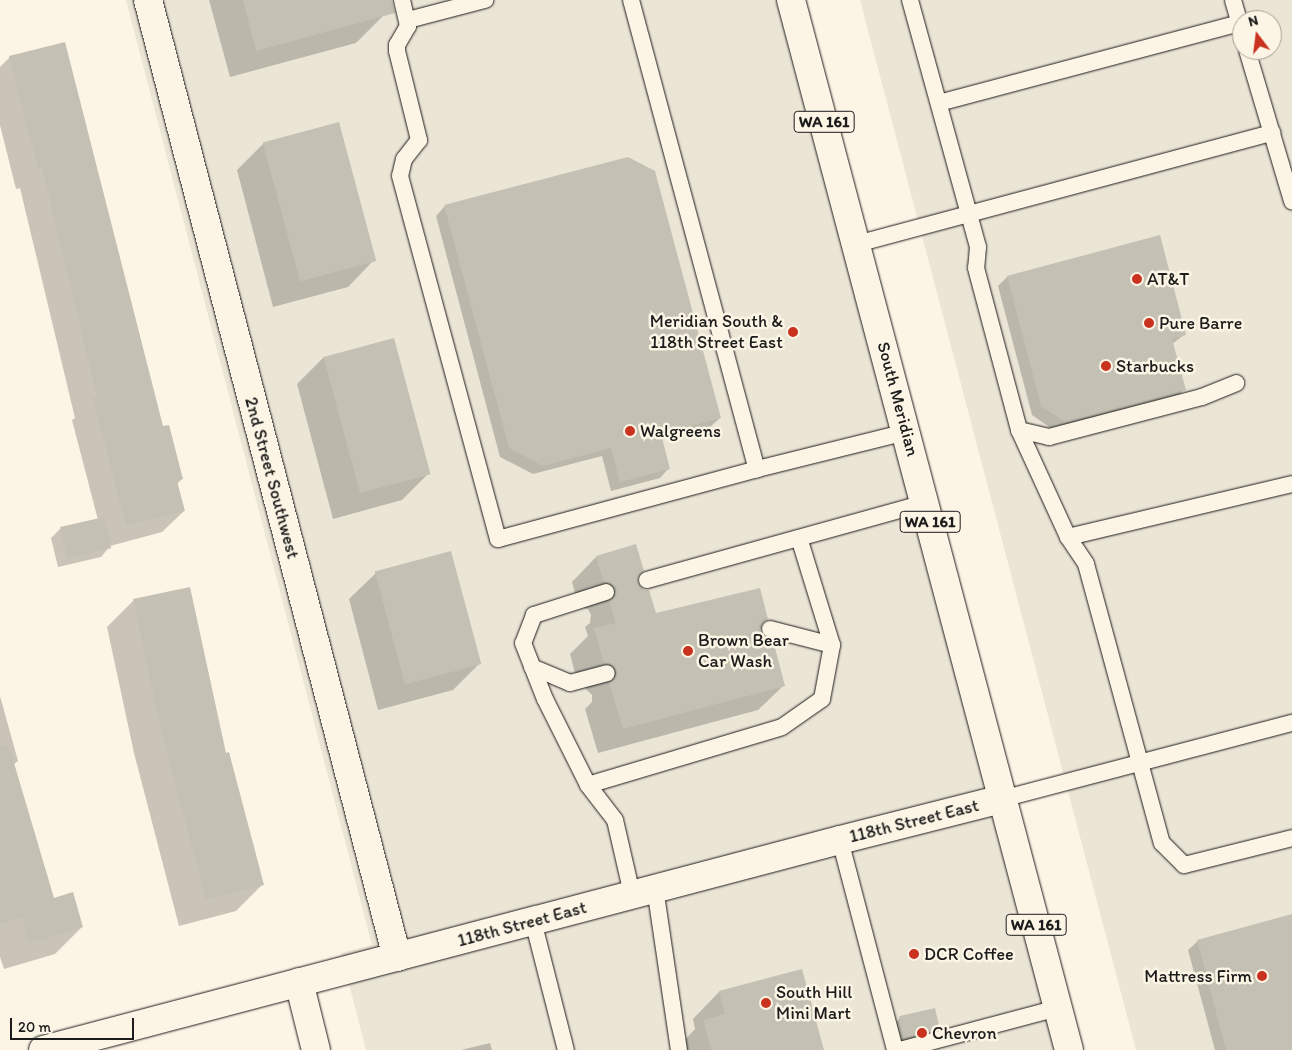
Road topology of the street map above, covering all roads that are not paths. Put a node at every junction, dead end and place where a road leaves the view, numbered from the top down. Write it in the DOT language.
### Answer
graph roads {
  1 [pos="148,0"];
  2 [pos="402,0"];
  3 [pos="485,0"];
  4 [pos="631,0"];
  5 [pos="791,0"];
  6 [pos="910,0"];
  7 [pos="408,20"];
  8 [pos="1232,29"];
  9 [pos="1250,60"];
  10 [pos="938,103"];
  11 [pos="1272,133"];
  12 [pos="1292,201"];
  13 [pos="970,214"];
  14 [pos="857,244"];
  15 [pos="1236,384"];
  16 [pos="1018,430"];
  17 [pos="907,432"];
  18 [pos="757,469"];
  19 [pos="1292,484"];
  20 [pos="925,502"];
  21 [pos="1068,537"];
  22 [pos="799,538"];
  23 [pos="646,580"];
  24 [pos="606,592"];
  25 [pos="770,629"];
  26 [pos="832,645"];
  27 [pos="532,667"];
  28 [pos="607,673"];
  29 [pos="1292,723"];
  30 [pos="1140,763"];
  31 [pos="588,785"];
  32 [pos="1002,799"];
  33 [pos="1292,838"];
  34 [pos="840,840"];
  35 [pos="644,891"];
  36 [pos="533,921"];
  37 [pos="397,957"];
  38 [pos="299,982"];
  39 [pos="1058,1008"];
  40 [pos="43,1050"];
  41 [pos="316,1050"];
  42 [pos="566,1050"];
  43 [pos="679,1050"];
  44 [pos="895,1050"];
  45 [pos="900,1050"];
  46 [pos="1069,1050"];
  1 -- 37 [label="street, 2nd Street Southwest"];
  2 -- 7 [label="lane"];
  3 -- 7 [label="lane"];
  4 -- 18 [label="lane"];
  5 -- 14 [label="street, South Meridian / WA 161"];
  6 -- 10 [label="lane"];
  7 -- 18 [label="lane"];
  8 -- 10 [label="lane"];
  9 -- 11 [label="lane"];
  10 -- 13 [label="lane"];
  11 -- 12 [label="lane"];
  11 -- 13 [label="lane"];
  13 -- 14 [label="lane"];
  13 -- 16 [label="lane"];
  14 -- 17 [label="street, South Meridian / WA 161"];
  15 -- 16 [label="lane"];
  16 -- 21 [label="lane"];
  17 -- 18 [label="lane"];
  17 -- 20 [label="street, South Meridian / WA 161"];
  19 -- 21 [label="lane"];
  20 -- 22 [label="lane"];
  20 -- 32 [label="street, South Meridian / WA 161"];
  21 -- 30 [label="lane"];
  22 -- 23 [label="lane"];
  22 -- 26 [label="lane"];
  24 -- 27 [label="lane"];
  25 -- 26 [label="lane"];
  26 -- 31 [label="lane"];
  27 -- 28 [label="lane"];
  27 -- 31 [label="lane"];
  29 -- 30 [label="lane"];
  30 -- 32 [label="lane"];
  30 -- 33 [label="lane"];
  31 -- 35 [label="lane"];
  32 -- 34 [label="street, 118th Street East"];
  32 -- 39 [label="street, WA 161"];
  34 -- 35 [label="street, 118th Street East"];
  34 -- 44 [label="lane"];
  35 -- 36 [label="street, 118th Street East"];
  35 -- 43 [label="lane"];
  36 -- 37 [label="street, 118th Street East"];
  36 -- 42 [label="lane"];
  37 -- 38 [label="street, 118th Street East"];
  38 -- 40 [label="street, 118th Street East"];
  38 -- 41 [label="street"];
  39 -- 45 [label="lane"];
  39 -- 46 [label="street, WA 161"];
}
